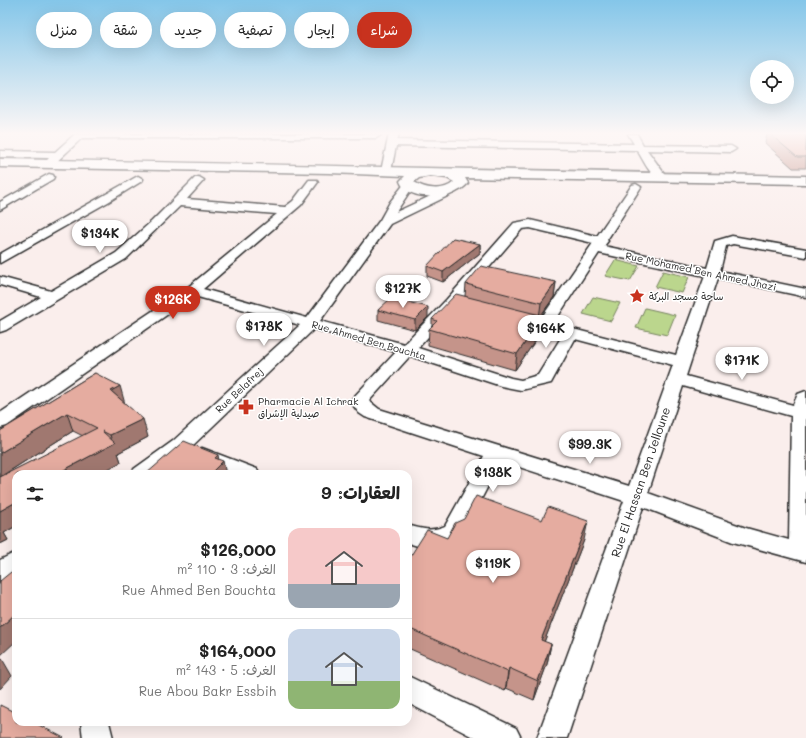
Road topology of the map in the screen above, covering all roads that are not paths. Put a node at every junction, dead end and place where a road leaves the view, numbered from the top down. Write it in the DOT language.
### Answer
graph roads {
  1 [pos="39,168"];
  2 [pos="48,168"];
  3 [pos="67,168"];
  4 [pos="214,168"];
  5 [pos="656,168"];
  6 [pos="386,171"];
  7 [pos="422,173"];
  8 [pos="446,174"];
  9 [pos="0,176"];
  10 [pos="661,176"];
  11 [pos="138,179"];
  12 [pos="199,180"];
  13 [pos="806,180"];
  14 [pos="320,182"];
  15 [pos="341,183"];
  16 [pos="408,185"];
  17 [pos="636,187"];
  18 [pos="455,188"];
  19 [pos="806,191"];
  20 [pos="179,202"];
  21 [pos="0,206"];
  22 [pos="288,211"];
  23 [pos="386,220"];
  24 [pos="599,244"];
  25 [pos="806,254"];
  26 [pos="0,259"];
  27 [pos="713,273"];
  28 [pos="0,281"];
  29 [pos="192,291"];
  30 [pos="806,293"];
  31 [pos="53,296"];
  32 [pos="452,302"];
  33 [pos="467,306"];
  34 [pos="506,316"];
  35 [pos="310,324"];
  36 [pos="544,326"];
  37 [pos="0,327"];
  38 [pos="571,333"];
  39 [pos="408,350"];
  40 [pos="682,362"];
  41 [pos="676,379"];
  42 [pos="803,405"];
  43 [pos="0,422"];
  44 [pos="180,446"];
  45 [pos="496,452"];
  46 [pos="147,470"];
  47 [pos="240,470"];
  48 [pos="635,497"];
  49 [pos="412,535"];
  50 [pos="803,552"];
  51 [pos="12,565"];
  52 [pos="0,573"];
  53 [pos="412,690"];
  54 [pos="95,726"];
  55 [pos="98,738"];
  56 [pos="506,738"];
  57 [pos="552,738"];
  1 -- 9 [label="main road"];
  2 -- 21 [label="street"];
  3 -- 11 [label="main road"];
  4 -- 6 [label="main road"];
  5 -- 10 [label="street"];
  6 -- 7 [label="main road"];
  7 -- 8 [label="main road"];
  7 -- 16 [label="main road"];
  8 -- 10 [label="main road"];
  8 -- 18 [label="main road"];
  10 -- 13 [label="main road"];
  11 -- 12 [label="main road"];
  11 -- 26 [label="street"];
  12 -- 14 [label="main road"];
  12 -- 20 [label="street"];
  14 -- 22 [label="street"];
  15 -- 16 [label="main road"];
  16 -- 18 [label="main road"];
  16 -- 23 [label="street, Rue Belafrej"];
  17 -- 18 [label="main road"];
  17 -- 19 [label="main road"];
  17 -- 24 [label="street"];
  18 -- 23 [label="street, Rue Belafrej"];
  20 -- 22 [label="street"];
  20 -- 31 [label="street"];
  22 -- 29 [label="street"];
  23 -- 35 [label="street, Rue Belafrej"];
  24 -- 27 [label="street, Rue Mohamed Ben Ahmed Jhazi"];
  24 -- 32 [label="street, Rue Mohamed Ben Ahmed Jhazi"];
  24 -- 36 [label="street"];
  25 -- 27 [label="street, Rue El Hassan Ben Jelloune"];
  27 -- 30 [label="street, Rue Mohamed Ben Ahmed Jhazi"];
  27 -- 40 [label="street, Rue El Hassan Ben Jelloune"];
  28 -- 31 [label="street"];
  29 -- 35 [label="street, Rue Ahmed Ben Bouchta"];
  29 -- 43 [label="street"];
  31 -- 37 [label="street"];
  32 -- 33 [label="street"];
  32 -- 39 [label="street"];
  34 -- 36 [label="street"];
  35 -- 39 [label="street, Rue Ahmed Ben Bouchta"];
  35 -- 44 [label="street, Rue Belafrej"];
  36 -- 38 [label="street"];
  38 -- 39 [label="street, Rue Ahmed Ben Bouchta"];
  38 -- 40 [label="street"];
  39 -- 45 [label="street"];
  40 -- 41 [label="street, Rue El Hassan Ben Jelloune"];
  41 -- 42 [label="street"];
  41 -- 48 [label="street, Rue El Hassan Ben Jelloune"];
  42 -- 50 [label="street"];
  44 -- 46 [label="street, Rue Belafrej"];
  44 -- 47 [label="street"];
  45 -- 48 [label="street"];
  45 -- 49 [label="street"];
  48 -- 50 [label="street"];
  48 -- 57 [label="street, Rue El Hassan Ben Jelloune"];
  51 -- 52 [label="street"];
  53 -- 56 [label="street"];
  54 -- 55 [label="street"];
}
